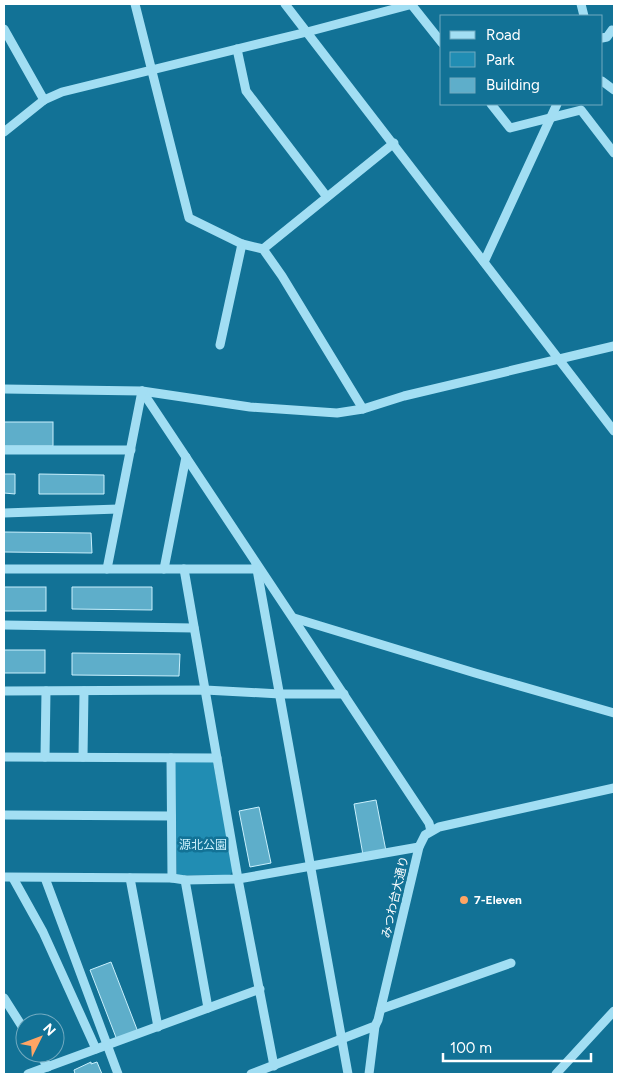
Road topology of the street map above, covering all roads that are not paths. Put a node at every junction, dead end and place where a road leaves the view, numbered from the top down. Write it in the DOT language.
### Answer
graph roads {
  1 [pos="135,4"];
  2 [pos="285,4"];
  3 [pos="411,4"];
  4 [pos="4,30"];
  5 [pos="612,30"];
  6 [pos="307,32"];
  7 [pos="603,38"];
  8 [pos="440,40"];
  9 [pos="237,49"];
  10 [pos="151,70"];
  11 [pos="603,82"];
  12 [pos="614,90"];
  13 [pos="44,100"];
  14 [pos="491,105"];
  15 [pos="556,105"];
  16 [pos="550,118"];
  17 [pos="4,132"];
  18 [pos="394,143"];
  19 [pos="614,153"];
  20 [pos="327,197"];
  21 [pos="242,244"];
  22 [pos="263,249"];
  23 [pos="484,262"];
  24 [pos="220,345"];
  25 [pos="614,346"];
  26 [pos="558,359"];
  27 [pos="4,389"];
  28 [pos="142,391"];
  29 [pos="363,409"];
  30 [pos="614,431"];
  31 [pos="4,450"];
  32 [pos="131,450"];
  33 [pos="186,457"];
  34 [pos="118,509"];
  35 [pos="4,513"];
  36 [pos="255,559"];
  37 [pos="4,569"];
  38 [pos="107,569"];
  39 [pos="164,569"];
  40 [pos="184,569"];
  41 [pos="257,569"];
  42 [pos="294,618"];
  43 [pos="4,625"];
  44 [pos="194,628"];
  45 [pos="84,690"];
  46 [pos="205,690"];
  47 [pos="4,691"];
  48 [pos="46,691"];
  49 [pos="280,694"];
  50 [pos="344,694"];
  51 [pos="614,713"];
  52 [pos="4,757"];
  53 [pos="46,757"];
  54 [pos="83,757"];
  55 [pos="171,758"];
  56 [pos="217,758"];
  57 [pos="614,788"];
  58 [pos="4,815"];
  59 [pos="171,816"];
  60 [pos="431,831"];
  61 [pos="419,847"];
  62 [pos="310,866"];
  63 [pos="8,878"];
  64 [pos="45,878"];
  65 [pos="130,878"];
  66 [pos="172,878"];
  67 [pos="238,879"];
  68 [pos="185,880"];
  69 [pos="512,963"];
  70 [pos="260,989"];
  71 [pos="4,998"];
  72 [pos="208,1008"];
  73 [pos="381,1009"];
  74 [pos="614,1011"];
  75 [pos="15,1016"];
  76 [pos="158,1026"];
  77 [pos="375,1026"];
  78 [pos="342,1039"];
  79 [pos="107,1045"];
  80 [pos="96,1049"];
  81 [pos="45,1063"];
  82 [pos="274,1066"];
  83 [pos="48,1067"];
  84 [pos="28,1074"];
  85 [pos="118,1074"];
  86 [pos="251,1074"];
  87 [pos="348,1074"];
  88 [pos="369,1074"];
  89 [pos="556,1074"];
  1 -- 10 [label="street"];
  2 -- 6 [label="street"];
  3 -- 6 [label="street"];
  3 -- 8 [label="street"];
  4 -- 13 [label="street"];
  5 -- 7 [label="street"];
  6 -- 9 [label="street"];
  6 -- 18 [label="street"];
  9 -- 10 [label="street"];
  9 -- 20 [label="street"];
  10 -- 13 [label="street"];
  10 -- 21 [label="street"];
  11 -- 12 [label="street"];
  13 -- 17 [label="street"];
  14 -- 16 [label="street"];
  15 -- 16 [label="street"];
  16 -- 19 [label="street"];
  16 -- 23 [label="street"];
  18 -- 20 [label="street"];
  18 -- 23 [label="street"];
  20 -- 22 [label="street"];
  21 -- 22 [label="street"];
  21 -- 24 [label="street"];
  22 -- 29 [label="street"];
  23 -- 26 [label="street"];
  25 -- 26 [label="street"];
  26 -- 29 [label="street"];
  26 -- 30 [label="street"];
  27 -- 28 [label="street"];
  28 -- 29 [label="street"];
  28 -- 32 [label="street"];
  28 -- 33 [label="street"];
  31 -- 32 [label="street"];
  32 -- 34 [label="street"];
  33 -- 36 [label="street"];
  33 -- 39 [label="street"];
  34 -- 35 [label="street"];
  34 -- 38 [label="street"];
  36 -- 41 [label="street"];
  36 -- 42 [label="street"];
  37 -- 38 [label="street"];
  38 -- 39 [label="street"];
  39 -- 40 [label="street"];
  40 -- 41 [label="street"];
  40 -- 44 [label="street"];
  41 -- 49 [label="street"];
  42 -- 50 [label="street"];
  42 -- 51 [label="street"];
  43 -- 44 [label="street"];
  44 -- 46 [label="street"];
  45 -- 46 [label="street"];
  45 -- 48 [label="street"];
  45 -- 54 [label="street"];
  46 -- 49 [label="street"];
  46 -- 56 [label="street"];
  47 -- 48 [label="street"];
  48 -- 53 [label="street"];
  49 -- 50 [label="street"];
  49 -- 62 [label="street"];
  50 -- 60 [label="street"];
  52 -- 53 [label="street"];
  53 -- 54 [label="street"];
  54 -- 55 [label="street"];
  55 -- 56 [label="street"];
  55 -- 59 [label="street"];
  56 -- 67 [label="street"];
  57 -- 60 [label="street"];
  58 -- 59 [label="street"];
  59 -- 66 [label="street"];
  60 -- 61 [label="street, みつわ台大通り"];
  61 -- 62 [label="street"];
  61 -- 73 [label="street, みつわ台大通り"];
  62 -- 67 [label="street"];
  62 -- 78 [label="street"];
  63 -- 64 [label="street"];
  63 -- 80 [label="street"];
  64 -- 65 [label="street"];
  64 -- 79 [label="street"];
  65 -- 66 [label="street"];
  65 -- 76 [label="street"];
  66 -- 68 [label="street"];
  67 -- 68 [label="street"];
  67 -- 70 [label="street"];
  68 -- 72 [label="street"];
  69 -- 73 [label="street"];
  70 -- 72 [label="street"];
  70 -- 82 [label="street"];
  71 -- 75 [label="street"];
  72 -- 76 [label="street"];
  73 -- 77 [label="street, みつわ台大通り"];
  74 -- 89 [label="street"];
  76 -- 79 [label="street"];
  77 -- 78 [label="street"];
  77 -- 88 [label="street, みつわ台大通り"];
  78 -- 82 [label="street"];
  78 -- 87 [label="street"];
  79 -- 80 [label="street"];
  79 -- 85 [label="street"];
  80 -- 83 [label="street"];
  81 -- 83 [label="street"];
  82 -- 86 [label="street"];
  83 -- 84 [label="street"];
}
